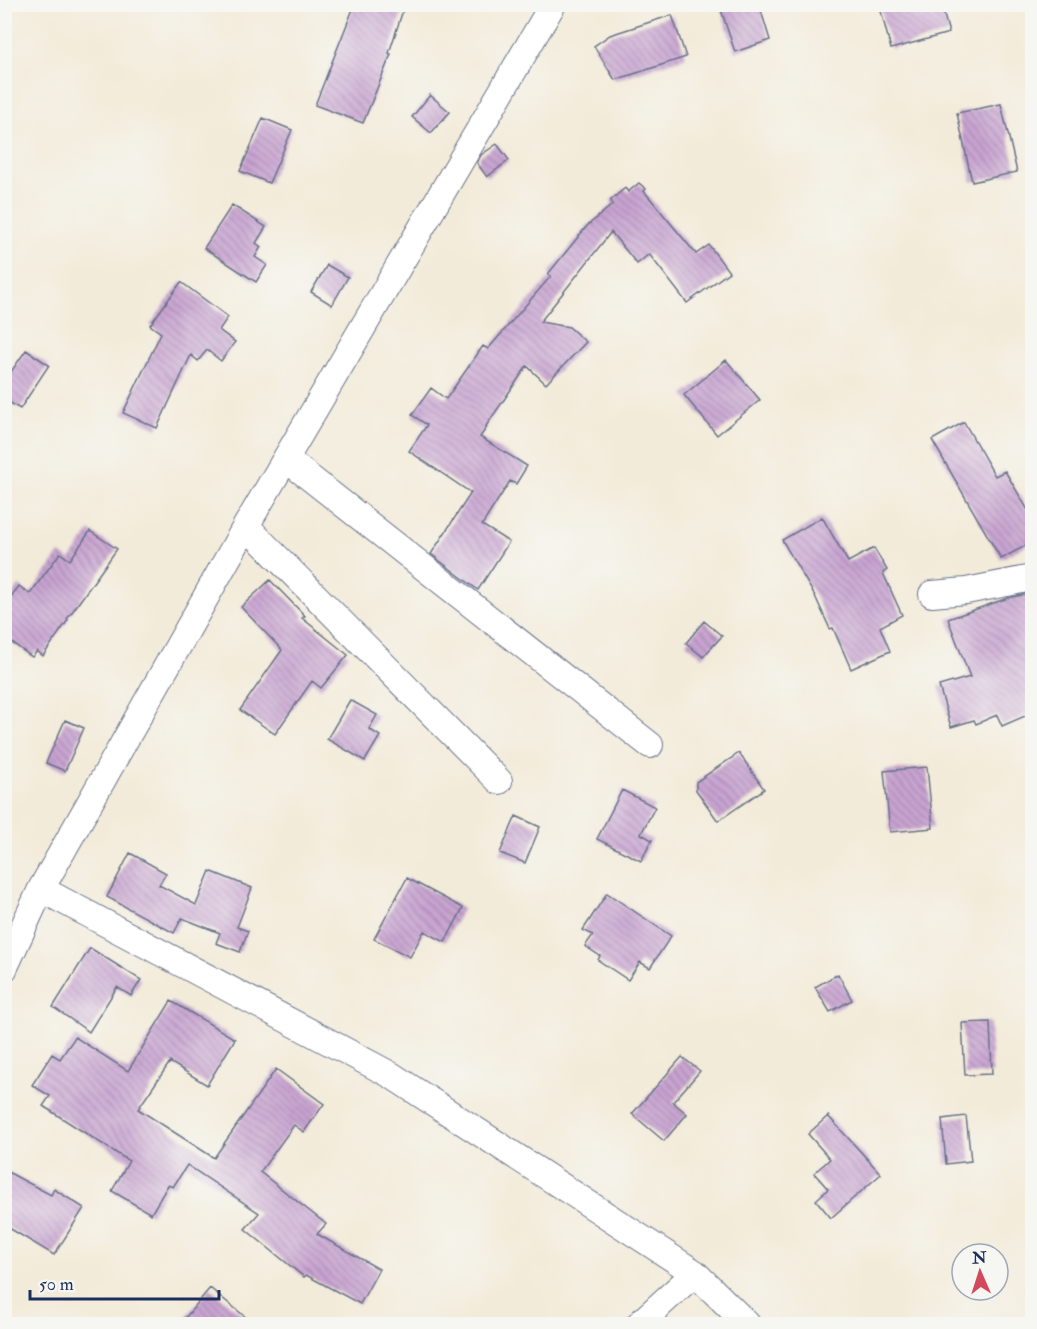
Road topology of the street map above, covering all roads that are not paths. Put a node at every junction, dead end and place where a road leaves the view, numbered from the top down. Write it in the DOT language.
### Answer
graph roads {
  1 [pos="553,4"];
  2 [pos="286,459"];
  3 [pos="246,526"];
  4 [pos="1032,578"];
  5 [pos="932,594"];
  6 [pos="650,745"];
  7 [pos="499,781"];
  8 [pos="41,889"];
  9 [pos="4,969"];
  10 [pos="695,1273"];
  11 [pos="639,1324"];
  12 [pos="747,1324"];
  1 -- 2 [label="street"];
  2 -- 3 [label="street"];
  2 -- 6 [label="street"];
  3 -- 7 [label="street"];
  3 -- 8 [label="street"];
  4 -- 5 [label="street"];
  8 -- 9 [label="street"];
  8 -- 10 [label="street"];
  10 -- 11 [label="street"];
  10 -- 12 [label="street"];
}
